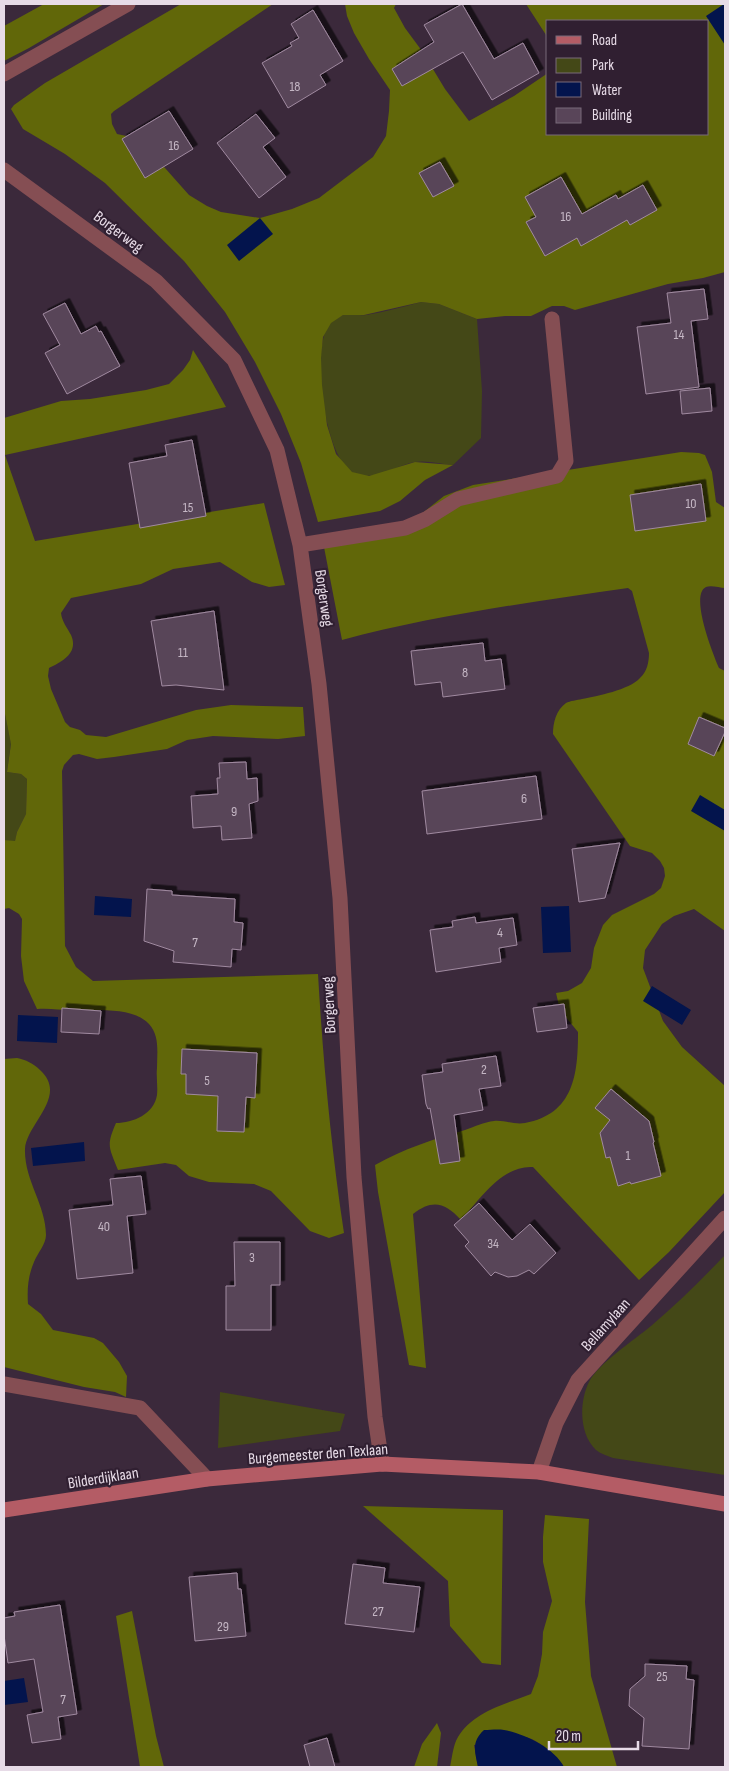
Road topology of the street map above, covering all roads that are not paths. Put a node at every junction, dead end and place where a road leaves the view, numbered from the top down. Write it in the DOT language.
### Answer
graph roads {
  1 [pos="128,4"];
  2 [pos="4,74"];
  3 [pos="4,170"];
  4 [pos="552,319"];
  5 [pos="300,545"];
  6 [pos="725,1218"];
  7 [pos="4,1384"];
  8 [pos="382,1464"];
  9 [pos="538,1472"];
  10 [pos="207,1479"];
  11 [pos="725,1504"];
  12 [pos="4,1510"];
  1 -- 2 [label="street"];
  3 -- 5 [label="street, Borgerweg"];
  4 -- 5 [label="street"];
  5 -- 8 [label="street, Borgerweg"];
  6 -- 9 [label="street, Bellamylaan"];
  7 -- 10 [label="street"];
  8 -- 9 [label="street, Burgemeester den Texlaan"];
  8 -- 10 [label="street, Burgemeester den Texlaan"];
  9 -- 11 [label="street, Burgemeester den Texlaan"];
  10 -- 12 [label="street, Bilderdijklaan"];
}
